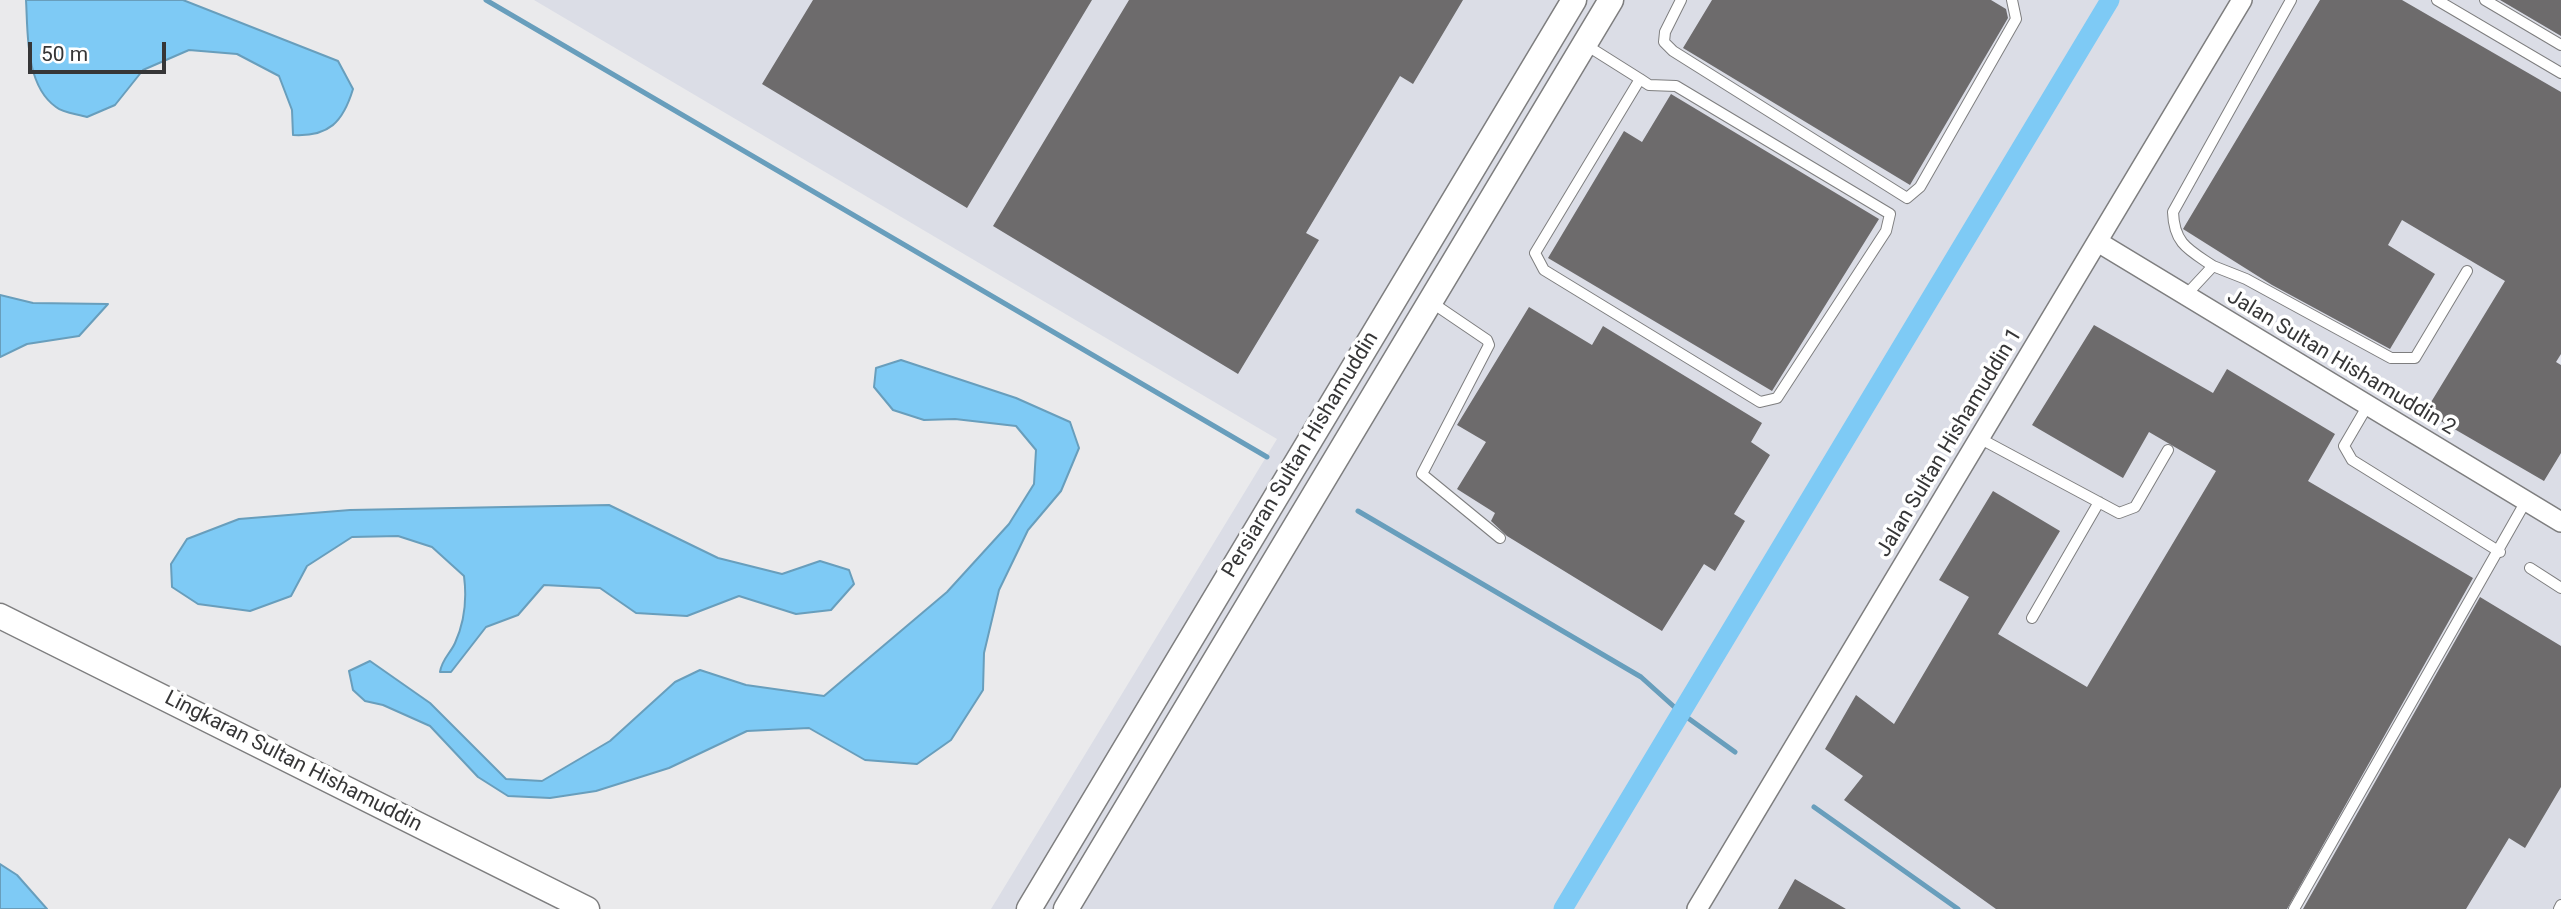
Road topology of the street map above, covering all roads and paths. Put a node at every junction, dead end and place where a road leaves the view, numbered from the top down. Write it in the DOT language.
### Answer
graph roads {
  1 [pos="1574,0"];
  2 [pos="1611,0"];
  3 [pos="1681,0"];
  4 [pos="2012,0"];
  5 [pos="2242,0"];
  6 [pos="2291,0"];
  7 [pos="2437,0"];
  8 [pos="2485,0"];
  9 [pos="1585,44"];
  10 [pos="2561,45"];
  11 [pos="2561,73"];
  12 [pos="1640,79"];
  13 [pos="2098,242"];
  14 [pos="2213,266"];
  15 [pos="2467,271"];
  16 [pos="2186,295"];
  17 [pos="1430,302"];
  18 [pos="2368,405"];
  19 [pos="1979,439"];
  20 [pos="2168,450"];
  21 [pos="2526,501"];
  22 [pos="2099,502"];
  23 [pos="2561,522"];
  24 [pos="1500,538"];
  25 [pos="2500,552"];
  26 [pos="2530,568"];
  27 [pos="2561,588"];
  28 [pos="0,615"];
  29 [pos="2032,618"];
  30 [pos="1126,746"];
  31 [pos="1154,761"];
  32 [pos="587,909"];
  33 [pos="1028,909"];
  34 [pos="1066,909"];
  35 [pos="1697,909"];
  36 [pos="2294,909"];
  1 -- 30 [label="street, Persiaran Sultan Hishamuddin"];
  2 -- 9 [label="street, Persiaran Sultan Hishamuddin"];
  3 -- 4 [label="lane"];
  5 -- 13 [label="street, Jalan Sultan Hishamuddin 1"];
  6 -- 14 [label="lane"];
  7 -- 11 [label="lane"];
  8 -- 10 [label="lane"];
  9 -- 12 [label="lane"];
  9 -- 17 [label="street, Persiaran Sultan Hishamuddin"];
  12 -- 12 [label="lane"];
  13 -- 16 [label="street, Jalan Sultan Hishamuddin 2"];
  13 -- 19 [label="street, Jalan Sultan Hishamuddin 1"];
  14 -- 15 [label="lane"];
  14 -- 16 [label="lane"];
  16 -- 18 [label="street, Jalan Sultan Hishamuddin 2"];
  17 -- 24 [label="lane"];
  17 -- 31 [label="street, Persiaran Sultan Hishamuddin"];
  18 -- 21 [label="street, Jalan Sultan Hishamuddin 2"];
  18 -- 25 [label="lane"];
  19 -- 22 [label="lane"];
  19 -- 35 [label="street, Jalan Sultan Hishamuddin 1"];
  20 -- 22 [label="lane"];
  21 -- 23 [label="street, Jalan Sultan Hishamuddin 2"];
  21 -- 25 [label="lane"];
  22 -- 29 [label="lane"];
  25 -- 36 [label="lane"];
  26 -- 27 [label="lane"];
  28 -- 32 [label="street, Lingkaran Sultan Hishamuddin"];
  30 -- 31 [label="street"];
  30 -- 33 [label="street, Persiaran Sultan Hishamuddin"];
  31 -- 34 [label="street, Persiaran Sultan Hishamuddin"];
}
